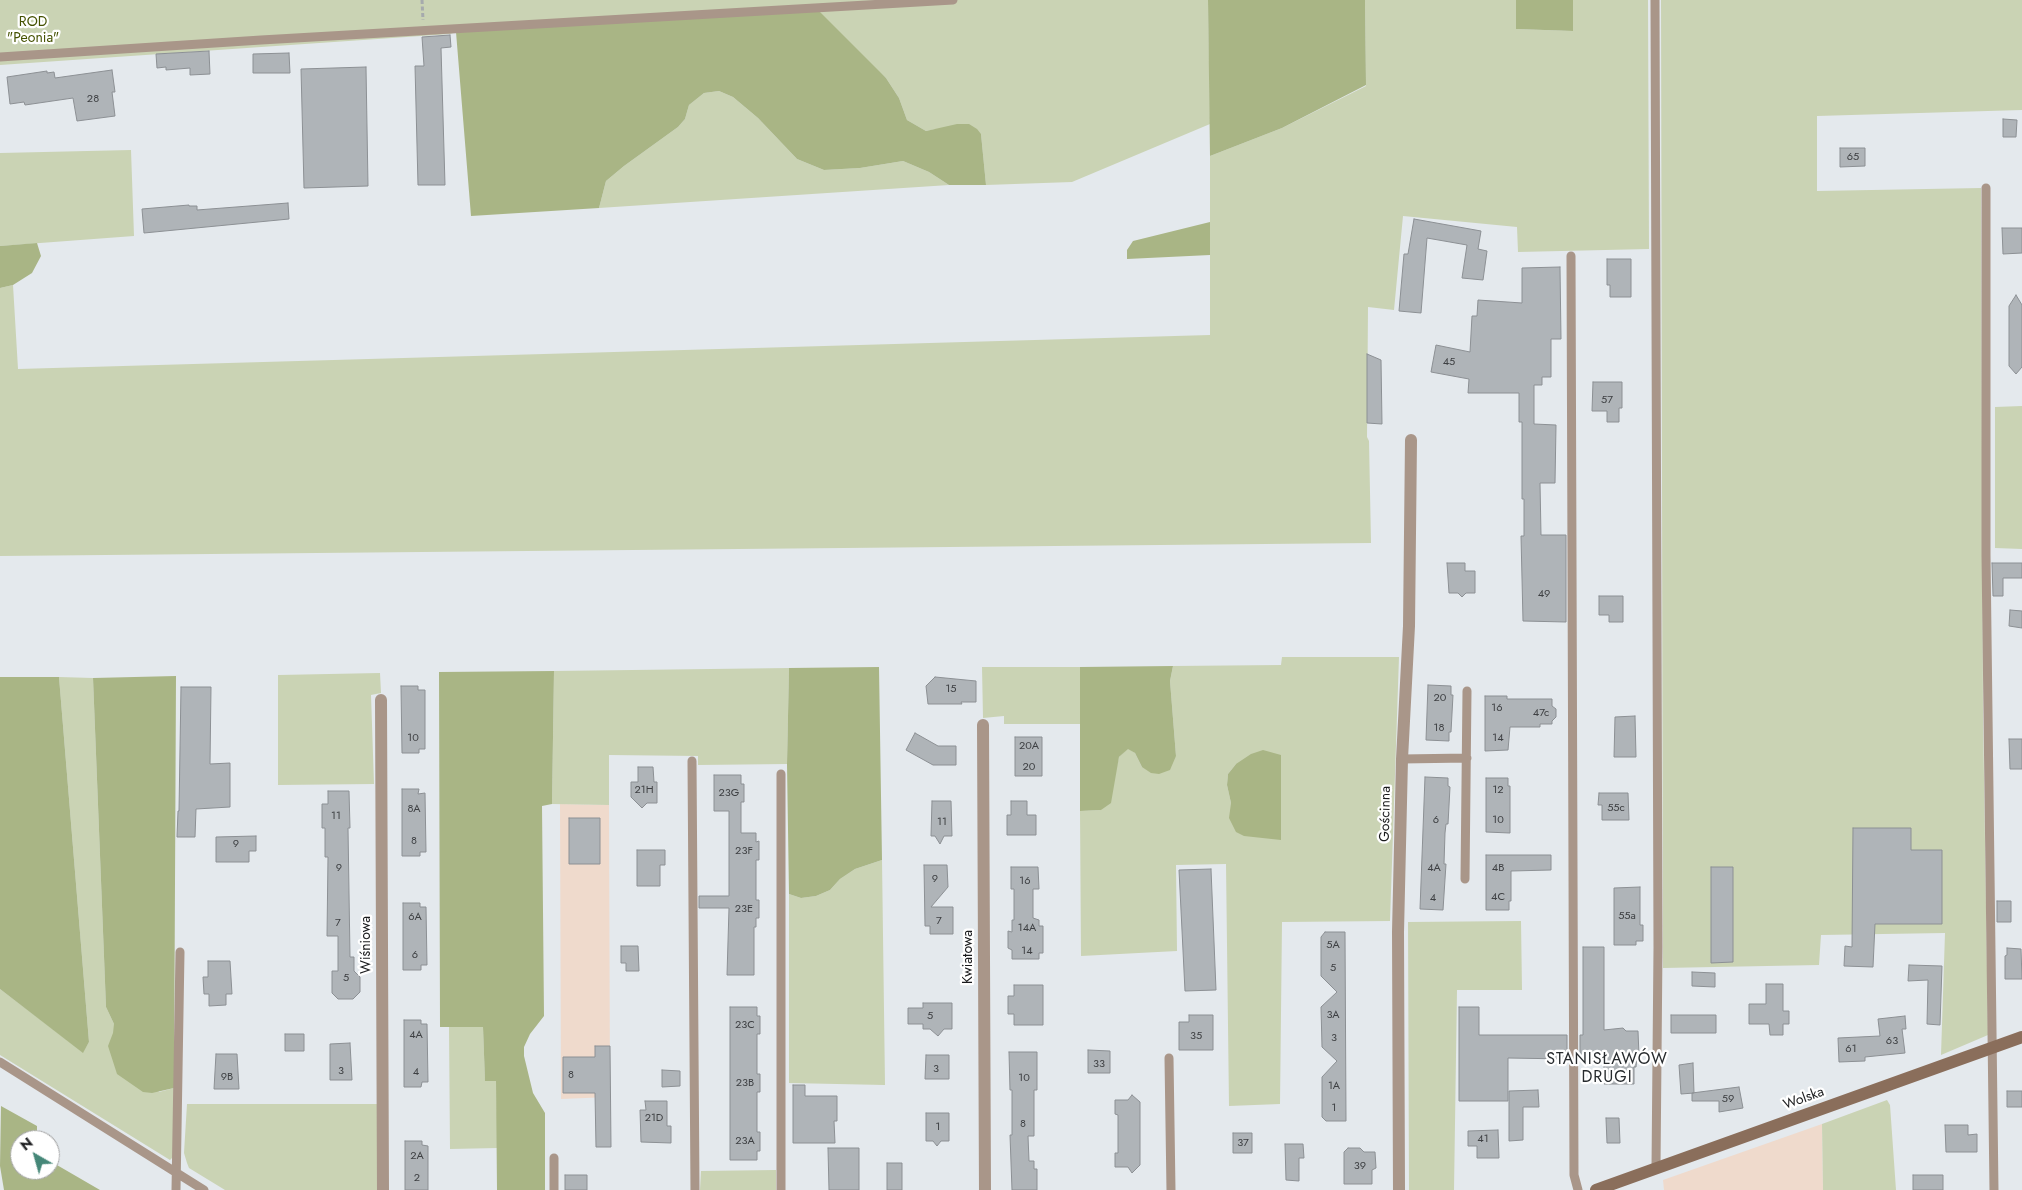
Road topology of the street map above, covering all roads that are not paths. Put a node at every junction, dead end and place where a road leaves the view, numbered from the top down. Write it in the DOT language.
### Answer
graph roads {
  1 [pos="953,0"];
  2 [pos="1654,0"];
  3 [pos="0,57"];
  4 [pos="1986,188"];
  5 [pos="1572,256"];
  6 [pos="1410,440"];
  7 [pos="1467,691"];
  8 [pos="381,700"];
  9 [pos="984,724"];
  10 [pos="1467,758"];
  11 [pos="1402,759"];
  12 [pos="692,761"];
  13 [pos="781,774"];
  14 [pos="1465,879"];
  15 [pos="180,952"];
  16 [pos="2022,1037"];
  17 [pos="1994,1046"];
  18 [pos="1169,1058"];
  19 [pos="0,1062"];
  20 [pos="554,1158"];
  21 [pos="1656,1168"];
  22 [pos="177,1174"];
  23 [pos="176,1190"];
  24 [pos="204,1190"];
  25 [pos="383,1190"];
  26 [pos="554,1190"];
  27 [pos="695,1190"];
  28 [pos="782,1190"];
  29 [pos="985,1190"];
  30 [pos="1171,1190"];
  31 [pos="1399,1190"];
  32 [pos="1578,1190"];
  33 [pos="1596,1190"];
  34 [pos="1994,1190"];
  1 -- 3 [label="lane"];
  2 -- 21 [label="lane"];
  4 -- 17 [label="lane"];
  5 -- 32 [label="lane"];
  6 -- 11 [label="street, Gościnna"];
  7 -- 10 [label="lane"];
  8 -- 25 [label="street, Wiśniowa"];
  9 -- 29 [label="street, Kwiatowa"];
  10 -- 11 [label="lane"];
  10 -- 14 [label="lane"];
  11 -- 31 [label="street, Gościnna"];
  12 -- 27 [label="lane"];
  13 -- 28 [label="lane"];
  15 -- 22 [label="lane"];
  16 -- 17 [label="street, Wolska"];
  17 -- 21 [label="street, Wolska"];
  17 -- 34 [label="lane"];
  18 -- 30 [label="lane"];
  19 -- 22 [label="lane"];
  20 -- 26 [label="lane"];
  21 -- 33 [label="street, Wolska"];
  22 -- 23 [label="lane"];
  22 -- 24 [label="lane"];
}
